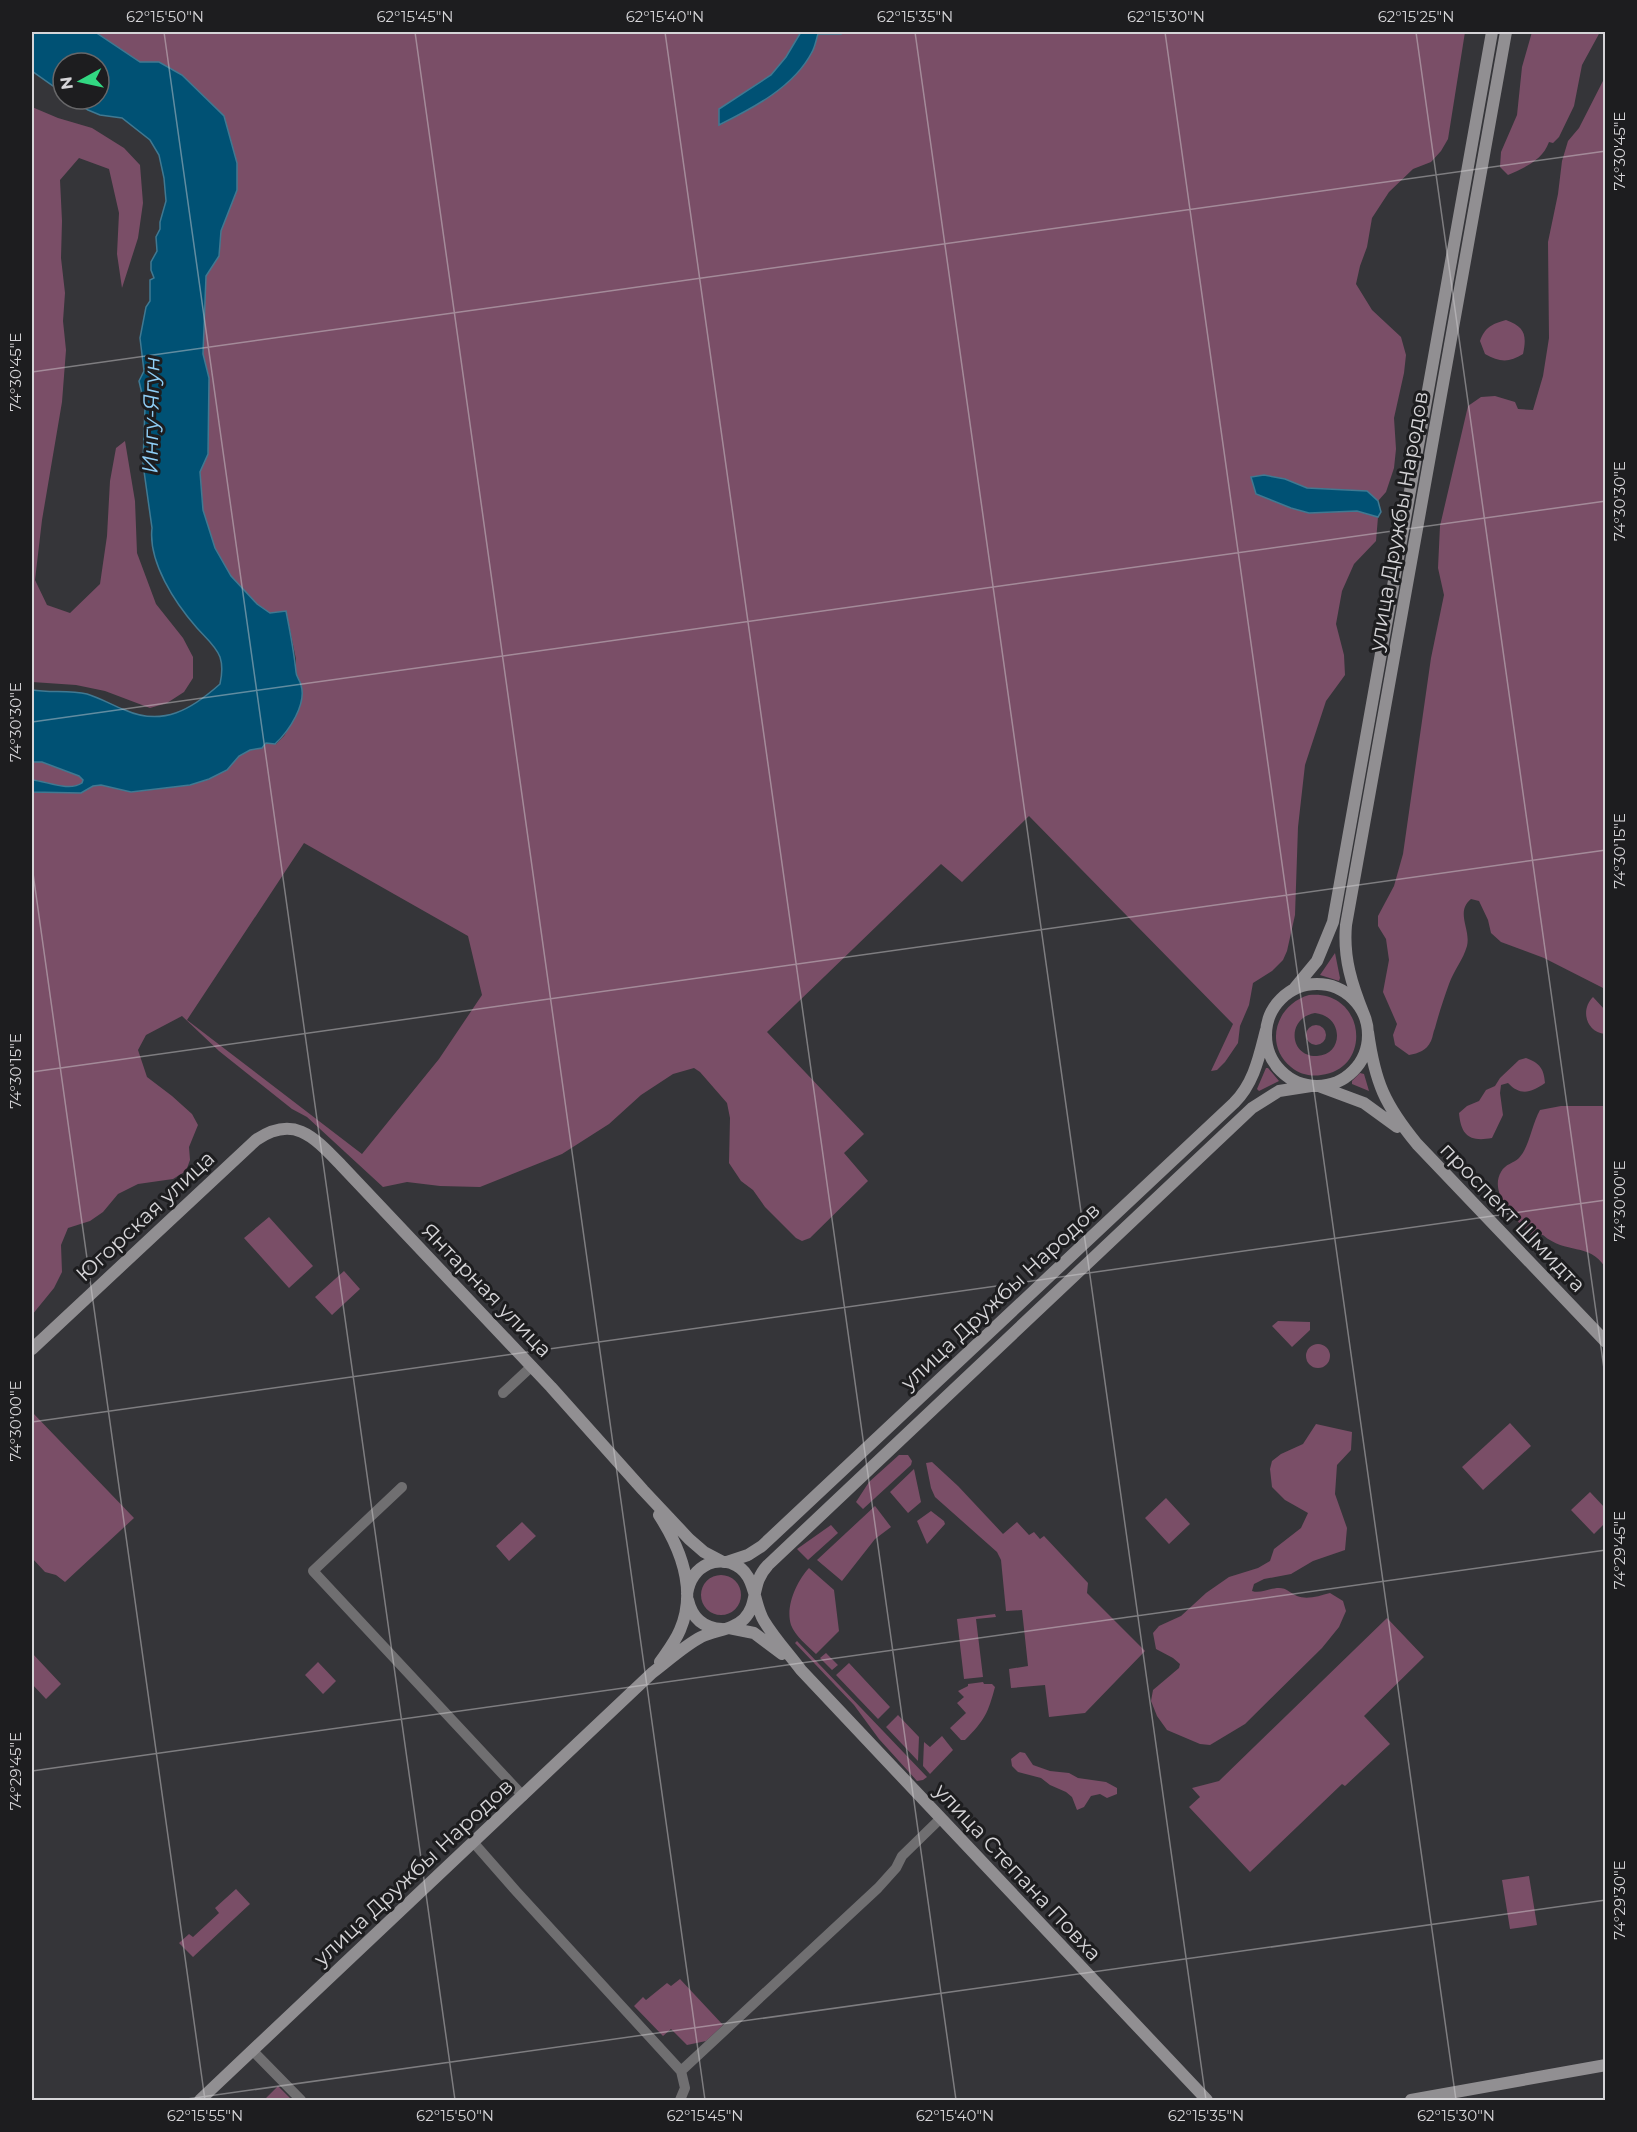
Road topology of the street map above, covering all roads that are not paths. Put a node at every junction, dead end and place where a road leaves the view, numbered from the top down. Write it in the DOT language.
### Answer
graph roads {
  1 [pos="1492,32"];
  2 [pos="1506,32"];
  3 [pos="1293,990"];
  4 [pos="1364,1015"];
  5 [pos="1266,1030"];
  6 [pos="1368,1032"];
  7 [pos="1314,1086"];
  8 [pos="293,1129"];
  9 [pos="1417,1144"];
  10 [pos="1605,1342"];
  11 [pos="32,1349"];
  12 [pos="532,1366"];
  13 [pos="503,1393"];
  14 [pos="402,1487"];
  15 [pos="643,1490"];
  16 [pos="725,1562"];
  17 [pos="754,1593"];
  18 [pos="687,1596"];
  19 [pos="726,1628"];
  20 [pos="801,1670"];
  21 [pos="652,1673"];
  22 [pos="523,1796"];
  23 [pos="941,1818"];
  24 [pos="473,1842"];
  25 [pos="252,2050"];
  26 [pos="1605,2065"];
  27 [pos="681,2071"];
  28 [pos="1432,2098"];
  29 [pos="200,2100"];
  30 [pos="301,2100"];
  31 [pos="680,2100"];
  32 [pos="1207,2100"];
  33 [pos="1411,2100"];
  1 -- 3 [label="main road, улица Дружбы Народов"];
  2 -- 4 [label="main road, улица Дружбы Народов"];
  3 -- 4 [label="main road"];
  3 -- 5 [label="main road"];
  4 -- 6 [label="main road"];
  5 -- 7 [label="main road"];
  5 -- 16 [label="main road, улица Дружбы Народов"];
  6 -- 7 [label="main road"];
  6 -- 9 [label="main road, проспект Шмидта"];
  7 -- 9 [label="main road, проспект Шмидта"];
  7 -- 17 [label="main road, улица Дружбы Народов"];
  8 -- 11 [label="main road, Югорская улица"];
  8 -- 12 [label="main road, Янтарная улица"];
  9 -- 10 [label="main road, проспект Шмидта"];
  12 -- 13 [label="street"];
  12 -- 15 [label="main road, Янтарная улица"];
  14 -- 22 [label="street"];
  15 -- 16 [label="main road"];
  15 -- 18 [label="main road"];
  16 -- 17 [label="main road"];
  16 -- 18 [label="main road"];
  17 -- 19 [label="main road"];
  17 -- 20 [label="main road"];
  18 -- 19 [label="main road"];
  18 -- 21 [label="main road"];
  19 -- 20 [label="main road"];
  19 -- 21 [label="main road"];
  20 -- 23 [label="main road, улица Степана Повха"];
  21 -- 22 [label="main road, улица Дружбы Народов"];
  22 -- 24 [label="main road, улица Дружбы Народов"];
  23 -- 27 [label="street"];
  23 -- 32 [label="main road, улица Степана Повха"];
  24 -- 25 [label="main road, улица Дружбы Народов"];
  24 -- 27 [label="street"];
  25 -- 29 [label="main road, улица Дружбы Народов"];
  25 -- 30 [label="street"];
  26 -- 28 [label="main road"];
  27 -- 31 [label="street"];
  28 -- 33 [label="main road"];
}
